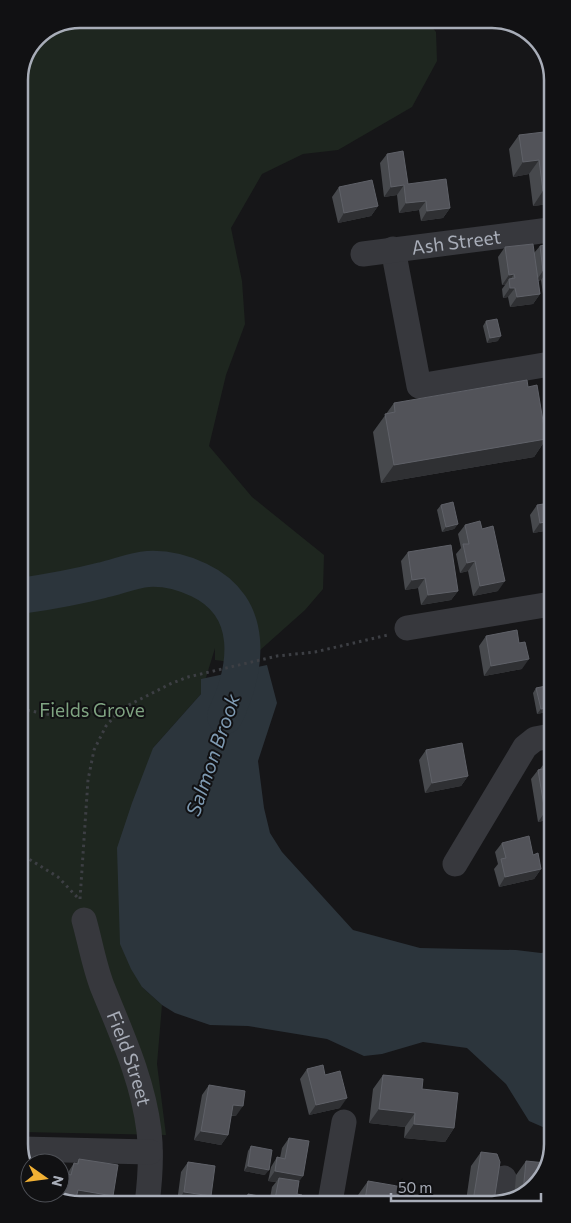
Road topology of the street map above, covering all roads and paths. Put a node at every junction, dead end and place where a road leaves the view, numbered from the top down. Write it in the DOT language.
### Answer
graph roads {
  1 [pos="544,231"];
  2 [pos="393,249"];
  3 [pos="363,254"];
  4 [pos="544,365"];
  5 [pos="544,605"];
  6 [pos="407,628"];
  7 [pos="121,709"];
  8 [pos="28,710"];
  9 [pos="544,737"];
  10 [pos="28,858"];
  11 [pos="455,864"];
  12 [pos="84,920"];
  13 [pos="344,1122"];
  14 [pos="28,1149"];
  15 [pos="150,1152"];
  16 [pos="148,1195"];
  17 [pos="331,1196"];
  1 -- 2 [label="street, Ash Street"];
  2 -- 3 [label="street, Ash Street"];
  2 -- 4 [label="street"];
  5 -- 6 [label="street"];
  6 -- 7 [label="path"];
  7 -- 8 [label="path"];
  7 -- 10 [label="path"];
  9 -- 11 [label="street"];
  12 -- 15 [label="street, Field Street"];
  13 -- 17 [label="street"];
  14 -- 15 [label="street"];
  15 -- 16 [label="street, Field Street"];
}
